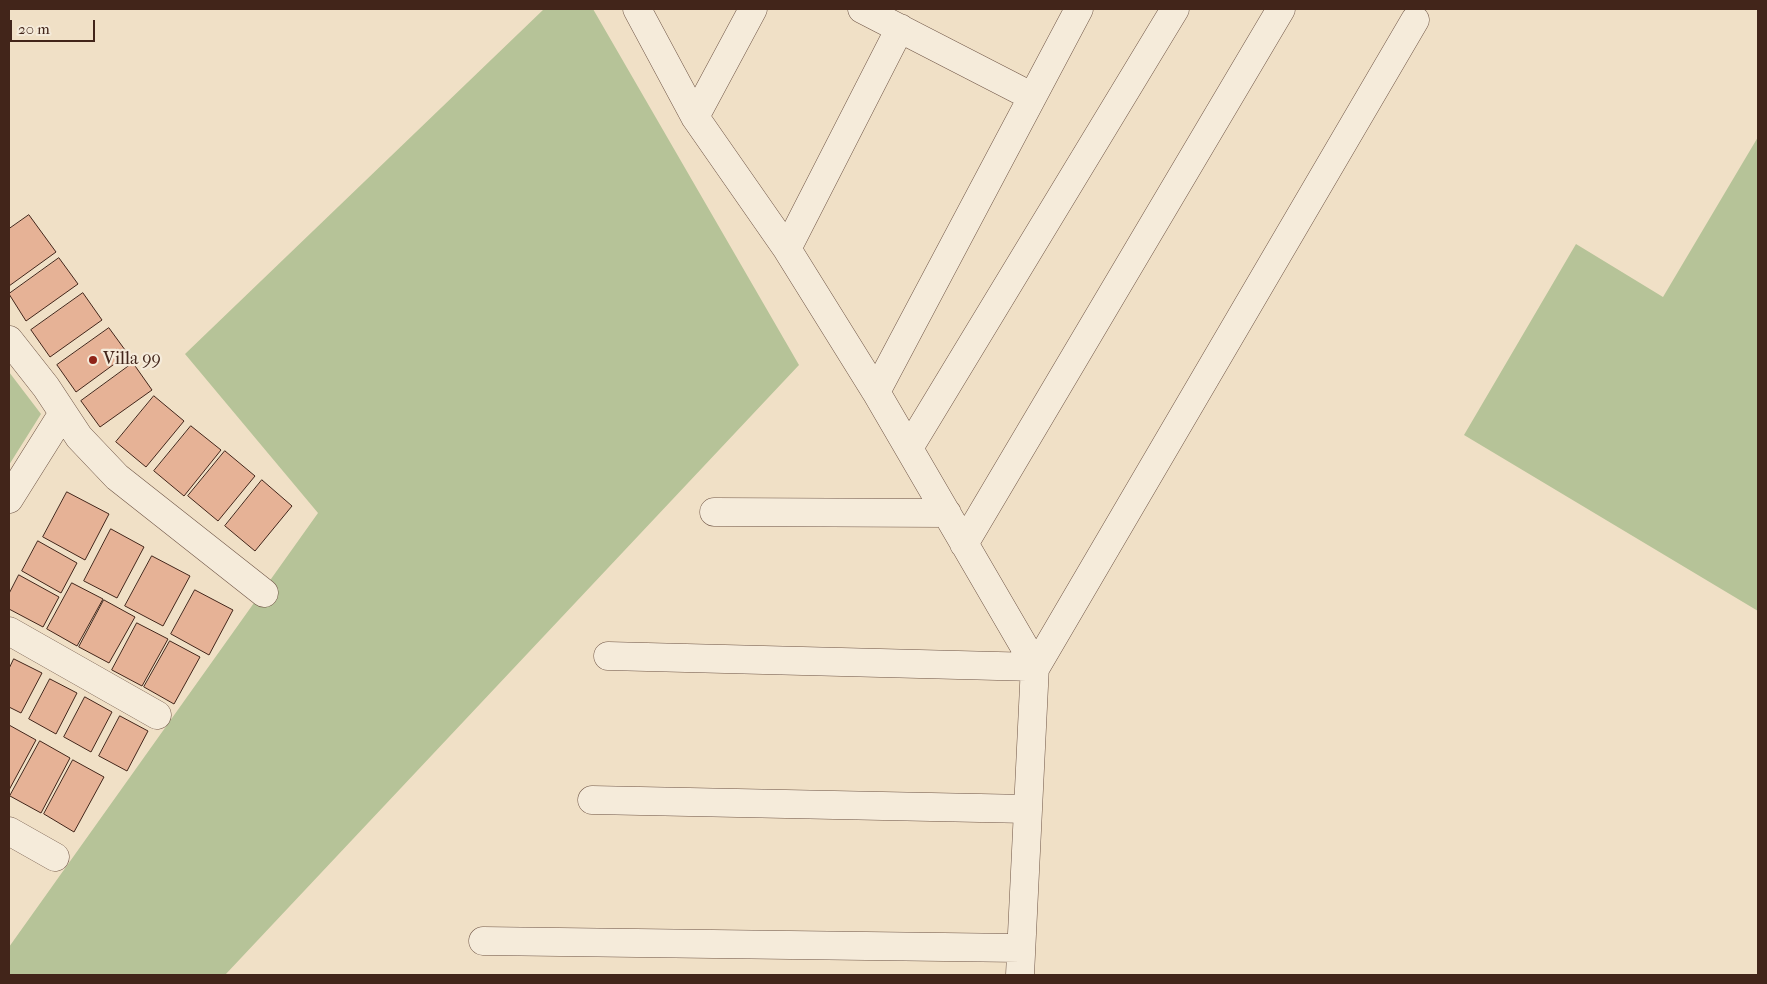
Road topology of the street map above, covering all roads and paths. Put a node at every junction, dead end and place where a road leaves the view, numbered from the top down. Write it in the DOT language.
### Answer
graph roads {
  1 [pos="636,9"];
  2 [pos="753,9"];
  3 [pos="862,9"];
  4 [pos="1079,9"];
  5 [pos="1175,9"];
  6 [pos="1281,9"];
  7 [pos="1415,20"];
  8 [pos="900,28"];
  9 [pos="1031,96"];
  10 [pos="695,117"];
  11 [pos="787,249"];
  12 [pos="9,340"];
  13 [pos="876,392"];
  14 [pos="63,413"];
  15 [pos="909,448"];
  16 [pos="9,498"];
  17 [pos="714,512"];
  18 [pos="946,513"];
  19 [pos="964,544"];
  20 [pos="264,593"];
  21 [pos="9,631"];
  22 [pos="608,656"];
  23 [pos="1036,667"];
  24 [pos="157,714"];
  25 [pos="592,800"];
  26 [pos="1028,809"];
  27 [pos="9,832"];
  28 [pos="55,857"];
  29 [pos="483,940"];
  30 [pos="1020,948"];
  31 [pos="1020,975"];
  1 -- 10 [label="street"];
  2 -- 10 [label="street"];
  3 -- 8 [label="street"];
  4 -- 9 [label="street"];
  5 -- 15 [label="street"];
  6 -- 19 [label="street"];
  7 -- 23 [label="street"];
  8 -- 9 [label="street"];
  8 -- 11 [label="street"];
  9 -- 13 [label="street"];
  10 -- 11 [label="street"];
  11 -- 13 [label="street"];
  12 -- 14 [label="street"];
  13 -- 15 [label="street"];
  14 -- 16 [label="street"];
  14 -- 20 [label="street"];
  15 -- 18 [label="street"];
  17 -- 18 [label="street"];
  18 -- 19 [label="street"];
  19 -- 23 [label="street"];
  21 -- 24 [label="street"];
  22 -- 23 [label="street"];
  23 -- 26 [label="street"];
  25 -- 26 [label="street"];
  26 -- 30 [label="street"];
  27 -- 28 [label="street"];
  29 -- 30 [label="street"];
  30 -- 31 [label="street"];
}
